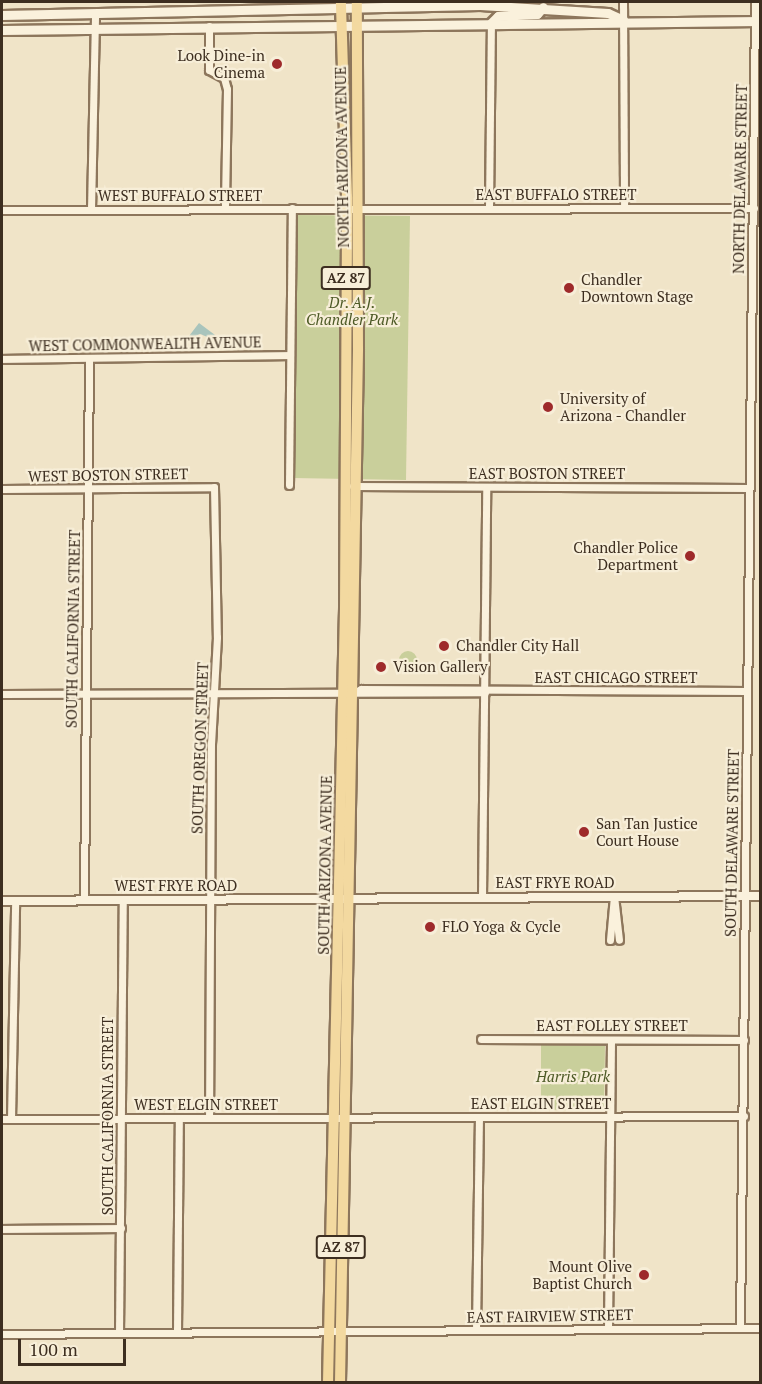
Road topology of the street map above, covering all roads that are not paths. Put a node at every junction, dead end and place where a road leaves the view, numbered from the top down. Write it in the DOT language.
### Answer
graph roads {
  1 [pos="622,2"];
  2 [pos="756,2"];
  3 [pos="481,3"];
  4 [pos="341,4"];
  5 [pos="357,4"];
  6 [pos="543,7"];
  7 [pos="94,13"];
  8 [pos="2,15"];
  9 [pos="623,20"];
  10 [pos="758,21"];
  11 [pos="491,23"];
  12 [pos="357,24"];
  13 [pos="342,25"];
  14 [pos="209,26"];
  15 [pos="94,28"];
  16 [pos="2,30"];
  17 [pos="359,206"];
  18 [pos="292,208"];
  19 [pos="347,208"];
  20 [pos="489,208"];
  21 [pos="624,208"];
  22 [pos="754,208"];
  23 [pos="91,209"];
  24 [pos="225,209"];
  25 [pos="2,210"];
  26 [pos="345,348"];
  27 [pos="358,348"];
  28 [pos="290,355"];
  29 [pos="751,357"];
  30 [pos="760,357"];
  31 [pos="89,358"];
  32 [pos="2,359"];
  33 [pos="289,486"];
  34 [pos="350,486"];
  35 [pos="214,487"];
  36 [pos="486,487"];
  37 [pos="87,488"];
  38 [pos="749,488"];
  39 [pos="2,489"];
  40 [pos="747,691"];
  41 [pos="485,692"];
  42 [pos="2,694"];
  43 [pos="86,694"];
  44 [pos="216,694"];
  45 [pos="345,694"];
  46 [pos="482,896"];
  47 [pos="614,896"];
  48 [pos="745,896"];
  49 [pos="760,896"];
  50 [pos="345,898"];
  51 [pos="210,899"];
  52 [pos="84,900"];
  53 [pos="123,900"];
  54 [pos="2,901"];
  55 [pos="15,901"];
  56 [pos="610,940"];
  57 [pos="619,940"];
  58 [pos="481,1039"];
  59 [pos="611,1040"];
  60 [pos="744,1040"];
  61 [pos="744,1116"];
  62 [pos="179,1118"];
  63 [pos="209,1118"];
  64 [pos="338,1118"];
  65 [pos="479,1118"];
  66 [pos="610,1118"];
  67 [pos="2,1119"];
  68 [pos="11,1119"];
  69 [pos="122,1119"];
  70 [pos="121,1228"];
  71 [pos="2,1229"];
  72 [pos="740,1328"];
  73 [pos="760,1328"];
  74 [pos="608,1329"];
  75 [pos="476,1330"];
  76 [pos="328,1331"];
  77 [pos="340,1331"];
  78 [pos="177,1332"];
  79 [pos="119,1333"];
  80 [pos="2,1334"];
  81 [pos="328,1383"];
  82 [pos="340,1383"];
  1 -- 9 [label="street"];
  2 -- 10 [label="street, NORTH DELAWARE STREET"];
  3 -- 5 [label="main road"];
  3 -- 6 [label="main road"];
  4 -- 5 [label="main road"];
  4 -- 7 [label="main road"];
  4 -- 13 [label="main road, NORTH ARIZONA AVENUE / AZ 87"];
  5 -- 12 [label="main road, NORTH ARIZONA AVENUE / AZ 87"];
  6 -- 9 [label="main road"];
  6 -- 11 [label="main road"];
  7 -- 8 [label="main road"];
  7 -- 15 [label="street"];
  9 -- 10 [label="main road"];
  9 -- 11 [label="main road"];
  9 -- 21 [label="street"];
  10 -- 22 [label="street, NORTH DELAWARE STREET"];
  11 -- 12 [label="main road"];
  11 -- 20 [label="street"];
  12 -- 13 [label="main road"];
  12 -- 17 [label="main road, NORTH ARIZONA AVENUE / AZ 87"];
  13 -- 14 [label="main road"];
  13 -- 19 [label="main road, NORTH ARIZONA AVENUE / AZ 87"];
  14 -- 15 [label="main road"];
  14 -- 24 [label="street"];
  15 -- 16 [label="main road"];
  15 -- 23 [label="street"];
  17 -- 19 [label="street, WEST BUFFALO STREET"];
  17 -- 20 [label="street, EAST BUFFALO STREET"];
  17 -- 27 [label="main road, NORTH ARIZONA AVENUE / AZ 87"];
  18 -- 19 [label="street, WEST BUFFALO STREET"];
  18 -- 24 [label="street, WEST BUFFALO STREET"];
  18 -- 28 [label="street"];
  19 -- 26 [label="main road, NORTH ARIZONA AVENUE / AZ 87"];
  20 -- 21 [label="street, EAST BUFFALO STREET"];
  21 -- 22 [label="street, EAST BUFFALO STREET"];
  22 -- 29 [label="street, NORTH DELAWARE STREET"];
  23 -- 24 [label="street, WEST BUFFALO STREET"];
  23 -- 25 [label="street, WEST BUFFALO STREET"];
  26 -- 34 [label="main road, SOUTH ARIZONA AVENUE / AZ 87"];
  27 -- 34 [label="main road, SOUTH ARIZONA AVENUE / AZ 87"];
  28 -- 31 [label="street, WEST COMMONWEALTH AVENUE"];
  28 -- 33 [label="street"];
  29 -- 30 [label="street"];
  29 -- 38 [label="street, SOUTH DELAWARE STREET"];
  31 -- 32 [label="street, WEST COMMONWEALTH AVENUE"];
  31 -- 37 [label="street, SOUTH CALIFORNIA STREET"];
  34 -- 36 [label="street, EAST BOSTON STREET"];
  34 -- 45 [label="main road, SOUTH ARIZONA AVENUE / AZ 87"];
  35 -- 37 [label="street, WEST BOSTON STREET"];
  35 -- 44 [label="street, SOUTH OREGON STREET"];
  36 -- 38 [label="street, EAST BOSTON STREET"];
  36 -- 41 [label="street"];
  37 -- 39 [label="street, WEST BOSTON STREET"];
  37 -- 43 [label="street, SOUTH CALIFORNIA STREET"];
  38 -- 40 [label="street, SOUTH DELAWARE STREET"];
  40 -- 41 [label="street, EAST CHICAGO STREET"];
  40 -- 48 [label="street, SOUTH DELAWARE STREET"];
  41 -- 45 [label="street, EAST CHICAGO STREET"];
  41 -- 46 [label="street"];
  42 -- 43 [label="street, EAST CHICAGO STREET"];
  43 -- 44 [label="street, EAST CHICAGO STREET"];
  43 -- 52 [label="street, SOUTH CALIFORNIA STREET"];
  44 -- 45 [label="street, EAST CHICAGO STREET"];
  44 -- 51 [label="street, SOUTH OREGON STREET"];
  45 -- 50 [label="main road, SOUTH ARIZONA AVENUE / AZ 87"];
  46 -- 47 [label="street, EAST FRYE ROAD"];
  46 -- 50 [label="street, EAST FRYE ROAD"];
  47 -- 48 [label="street, EAST FRYE ROAD"];
  47 -- 56 [label="street"];
  47 -- 57 [label="street"];
  48 -- 49 [label="street, EAST FRYE ROAD"];
  48 -- 60 [label="street, SOUTH DELAWARE STREET"];
  50 -- 51 [label="street, WEST FRYE ROAD"];
  50 -- 64 [label="main road, SOUTH ARIZONA AVENUE / AZ 87"];
  51 -- 53 [label="street, WEST FRYE ROAD"];
  51 -- 63 [label="street, SOUTH OREGON STREET"];
  52 -- 53 [label="street, WEST FRYE ROAD"];
  52 -- 55 [label="street, WEST FRYE ROAD"];
  53 -- 69 [label="street, SOUTH CALIFORNIA STREET"];
  54 -- 55 [label="street, WEST FRYE ROAD"];
  55 -- 68 [label="street"];
  58 -- 59 [label="street, EAST FOLLEY STREET"];
  59 -- 60 [label="street, EAST FOLLEY STREET"];
  59 -- 66 [label="street"];
  60 -- 61 [label="street, SOUTH DELAWARE STREET"];
  61 -- 66 [label="street, EAST ELGIN STREET"];
  61 -- 72 [label="street, SOUTH DELAWARE STREET"];
  62 -- 63 [label="street, WEST ELGIN STREET"];
  62 -- 69 [label="street, WEST ELGIN STREET"];
  62 -- 78 [label="street"];
  63 -- 64 [label="street, WEST ELGIN STREET"];
  64 -- 65 [label="street, EAST ELGIN STREET"];
  64 -- 76 [label="main road, SOUTH ARIZONA AVENUE / AZ 87"];
  64 -- 77 [label="main road, SOUTH ARIZONA AVENUE / AZ 87"];
  65 -- 66 [label="street, EAST ELGIN STREET"];
  65 -- 75 [label="street"];
  66 -- 74 [label="street"];
  67 -- 68 [label="street, WEST ELGIN STREET"];
  68 -- 69 [label="street, WEST ELGIN STREET"];
  69 -- 70 [label="street, SOUTH CALIFORNIA STREET"];
  70 -- 71 [label="street"];
  70 -- 79 [label="street, SOUTH CALIFORNIA STREET"];
  72 -- 73 [label="street, EAST FAIRVIEW STREET"];
  72 -- 74 [label="street, EAST FAIRVIEW STREET"];
  74 -- 75 [label="street, EAST FAIRVIEW STREET"];
  75 -- 77 [label="street, EAST FAIRVIEW STREET"];
  76 -- 77 [label="street, EAST FAIRVIEW STREET"];
  76 -- 78 [label="street, EAST FAIRVIEW STREET"];
  76 -- 81 [label="main road, SOUTH ARIZONA AVENUE / AZ 87"];
  77 -- 82 [label="main road, SOUTH ARIZONA AVENUE / AZ 87"];
  78 -- 79 [label="street, EAST FAIRVIEW STREET"];
  79 -- 80 [label="street, EAST FAIRVIEW STREET"];
}
